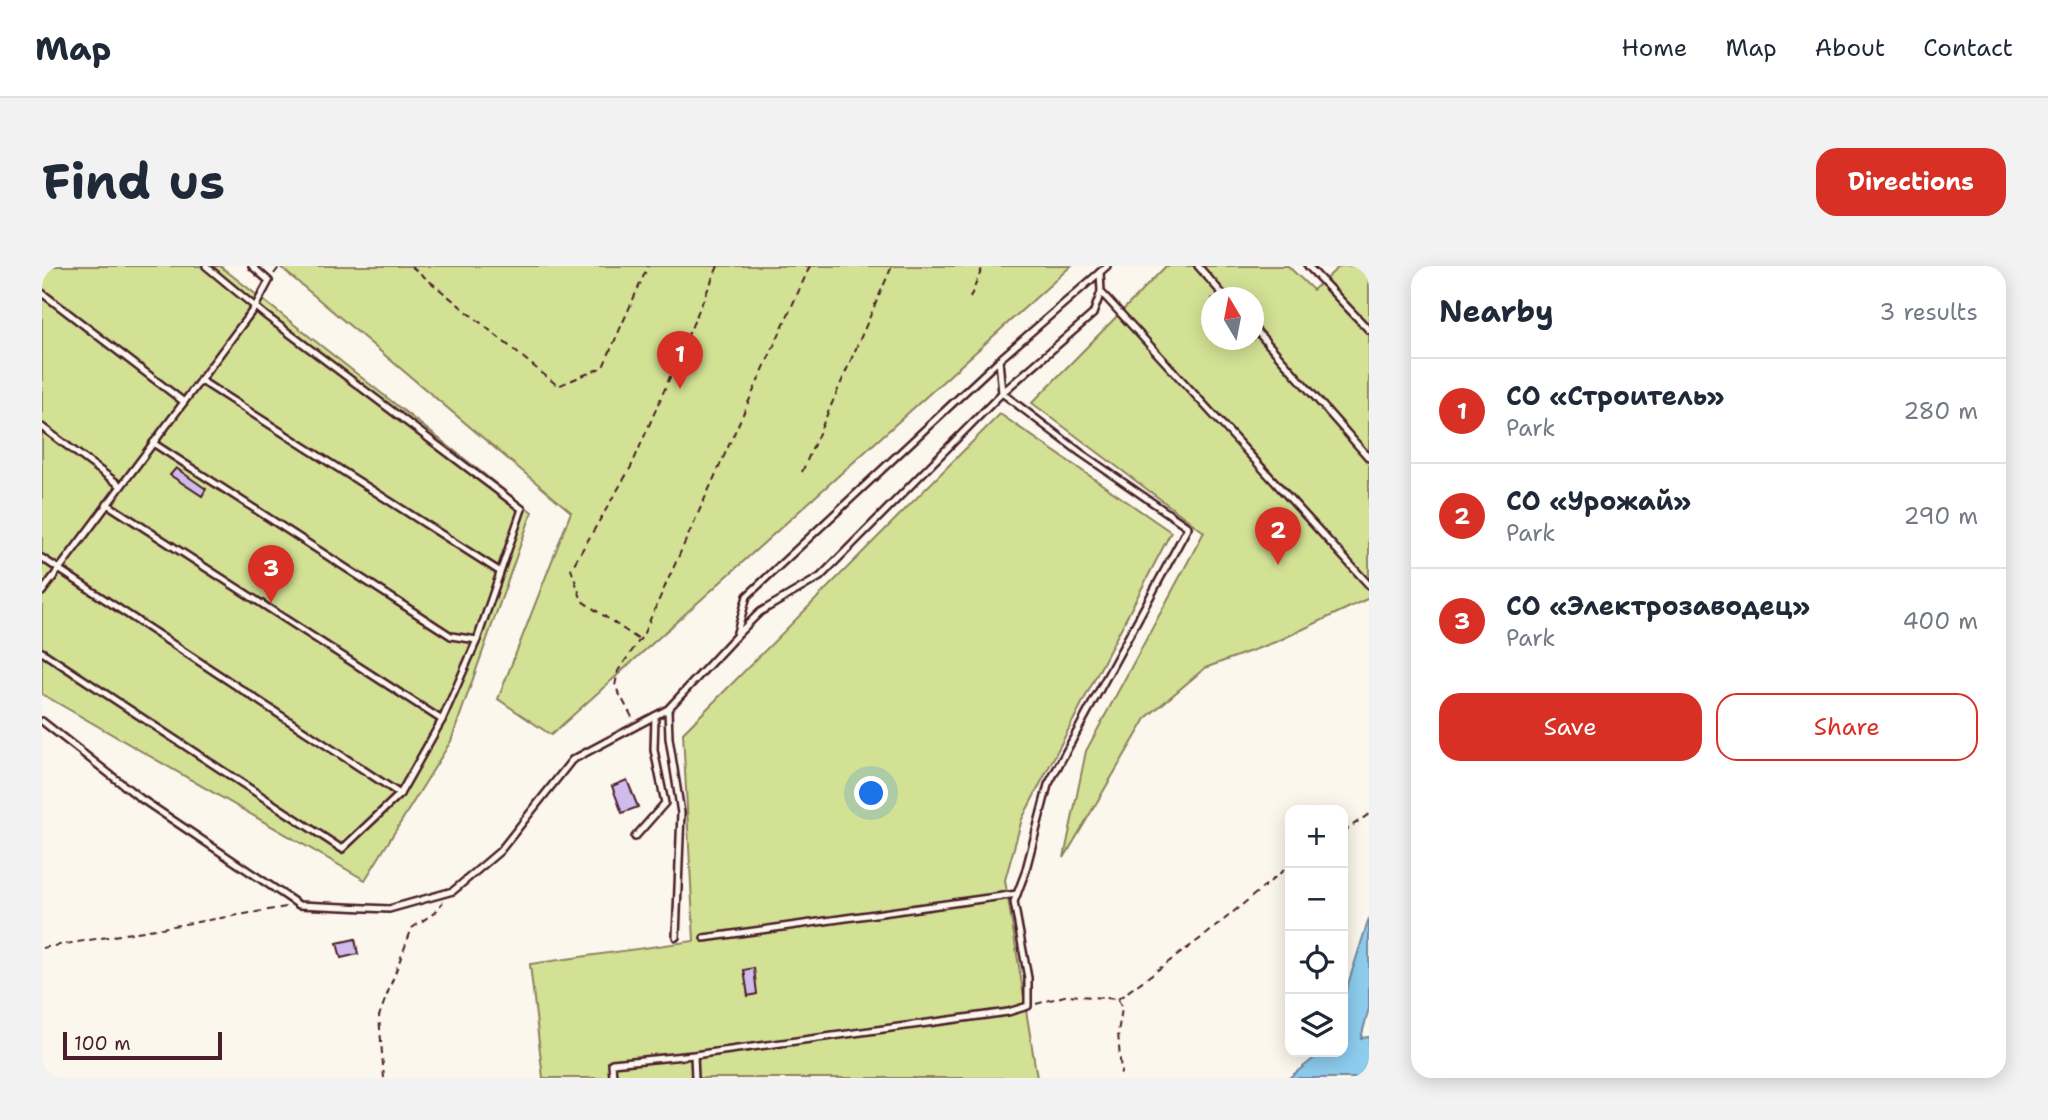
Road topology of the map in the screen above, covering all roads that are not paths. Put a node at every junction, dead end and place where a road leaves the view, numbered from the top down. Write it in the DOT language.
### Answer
graph roads {
  1 [pos="206,266"];
  2 [pos="252,266"];
  3 [pos="1107,266"];
  4 [pos="1198,266"];
  5 [pos="1308,266"];
  6 [pos="1100,272"];
  7 [pos="1216,287"];
  8 [pos="1101,292"];
  9 [pos="42,293"];
  10 [pos="254,307"];
  11 [pos="1369,330"];
  12 [pos="1264,339"];
  13 [pos="999,359"];
  14 [pos="200,380"];
  15 [pos="1002,393"];
  16 [pos="184,402"];
  17 [pos="42,427"];
  18 [pos="153,443"];
  19 [pos="1369,458"];
  20 [pos="121,486"];
  21 [pos="107,504"];
  22 [pos="42,558"];
  23 [pos="58,570"];
  24 [pos="499,571"];
  25 [pos="1369,585"];
  26 [pos="42,592"];
  27 [pos="736,636"];
  28 [pos="477,640"];
  29 [pos="42,652"];
  30 [pos="668,709"];
  31 [pos="655,716"];
  32 [pos="442,720"];
  33 [pos="42,721"];
  34 [pos="400,794"];
  35 [pos="635,837"];
  36 [pos="1017,894"];
  37 [pos="676,937"];
  38 [pos="704,938"];
  39 [pos="694,1055"];
  40 [pos="613,1078"];
  41 [pos="695,1078"];
  1 -- 10 [label="lane"];
  2 -- 10 [label="lane"];
  3 -- 6 [label="lane"];
  4 -- 7 [label="lane"];
  5 -- 11 [label="lane"];
  6 -- 8 [label="lane"];
  6 -- 13 [label="lane"];
  8 -- 15 [label="lane"];
  8 -- 25 [label="lane"];
  9 -- 16 [label="lane"];
  10 -- 14 [label="lane"];
  10 -- 24 [label="lane"];
  12 -- 19 [label="lane"];
  13 -- 15 [label="lane"];
  13 -- 27 [label="lane"];
  14 -- 16 [label="lane"];
  14 -- 24 [label="lane"];
  15 -- 27 [label="lane"];
  15 -- 36 [label="lane"];
  16 -- 18 [label="lane"];
  17 -- 20 [label="lane"];
  18 -- 20 [label="lane"];
  18 -- 28 [label="lane"];
  20 -- 21 [label="lane"];
  21 -- 23 [label="lane"];
  21 -- 32 [label="lane"];
  22 -- 23 [label="lane"];
  23 -- 26 [label="lane"];
  23 -- 34 [label="lane"];
  24 -- 28 [label="lane"];
  27 -- 30 [label="lane"];
  28 -- 32 [label="lane"];
  29 -- 34 [label="lane"];
  30 -- 31 [label="lane"];
  30 -- 37 [label="lane"];
  31 -- 33 [label="lane"];
  31 -- 35 [label="lane"];
  32 -- 34 [label="lane"];
  36 -- 38 [label="lane"];
  36 -- 39 [label="lane"];
  39 -- 40 [label="lane"];
  39 -- 41 [label="lane"];
}
